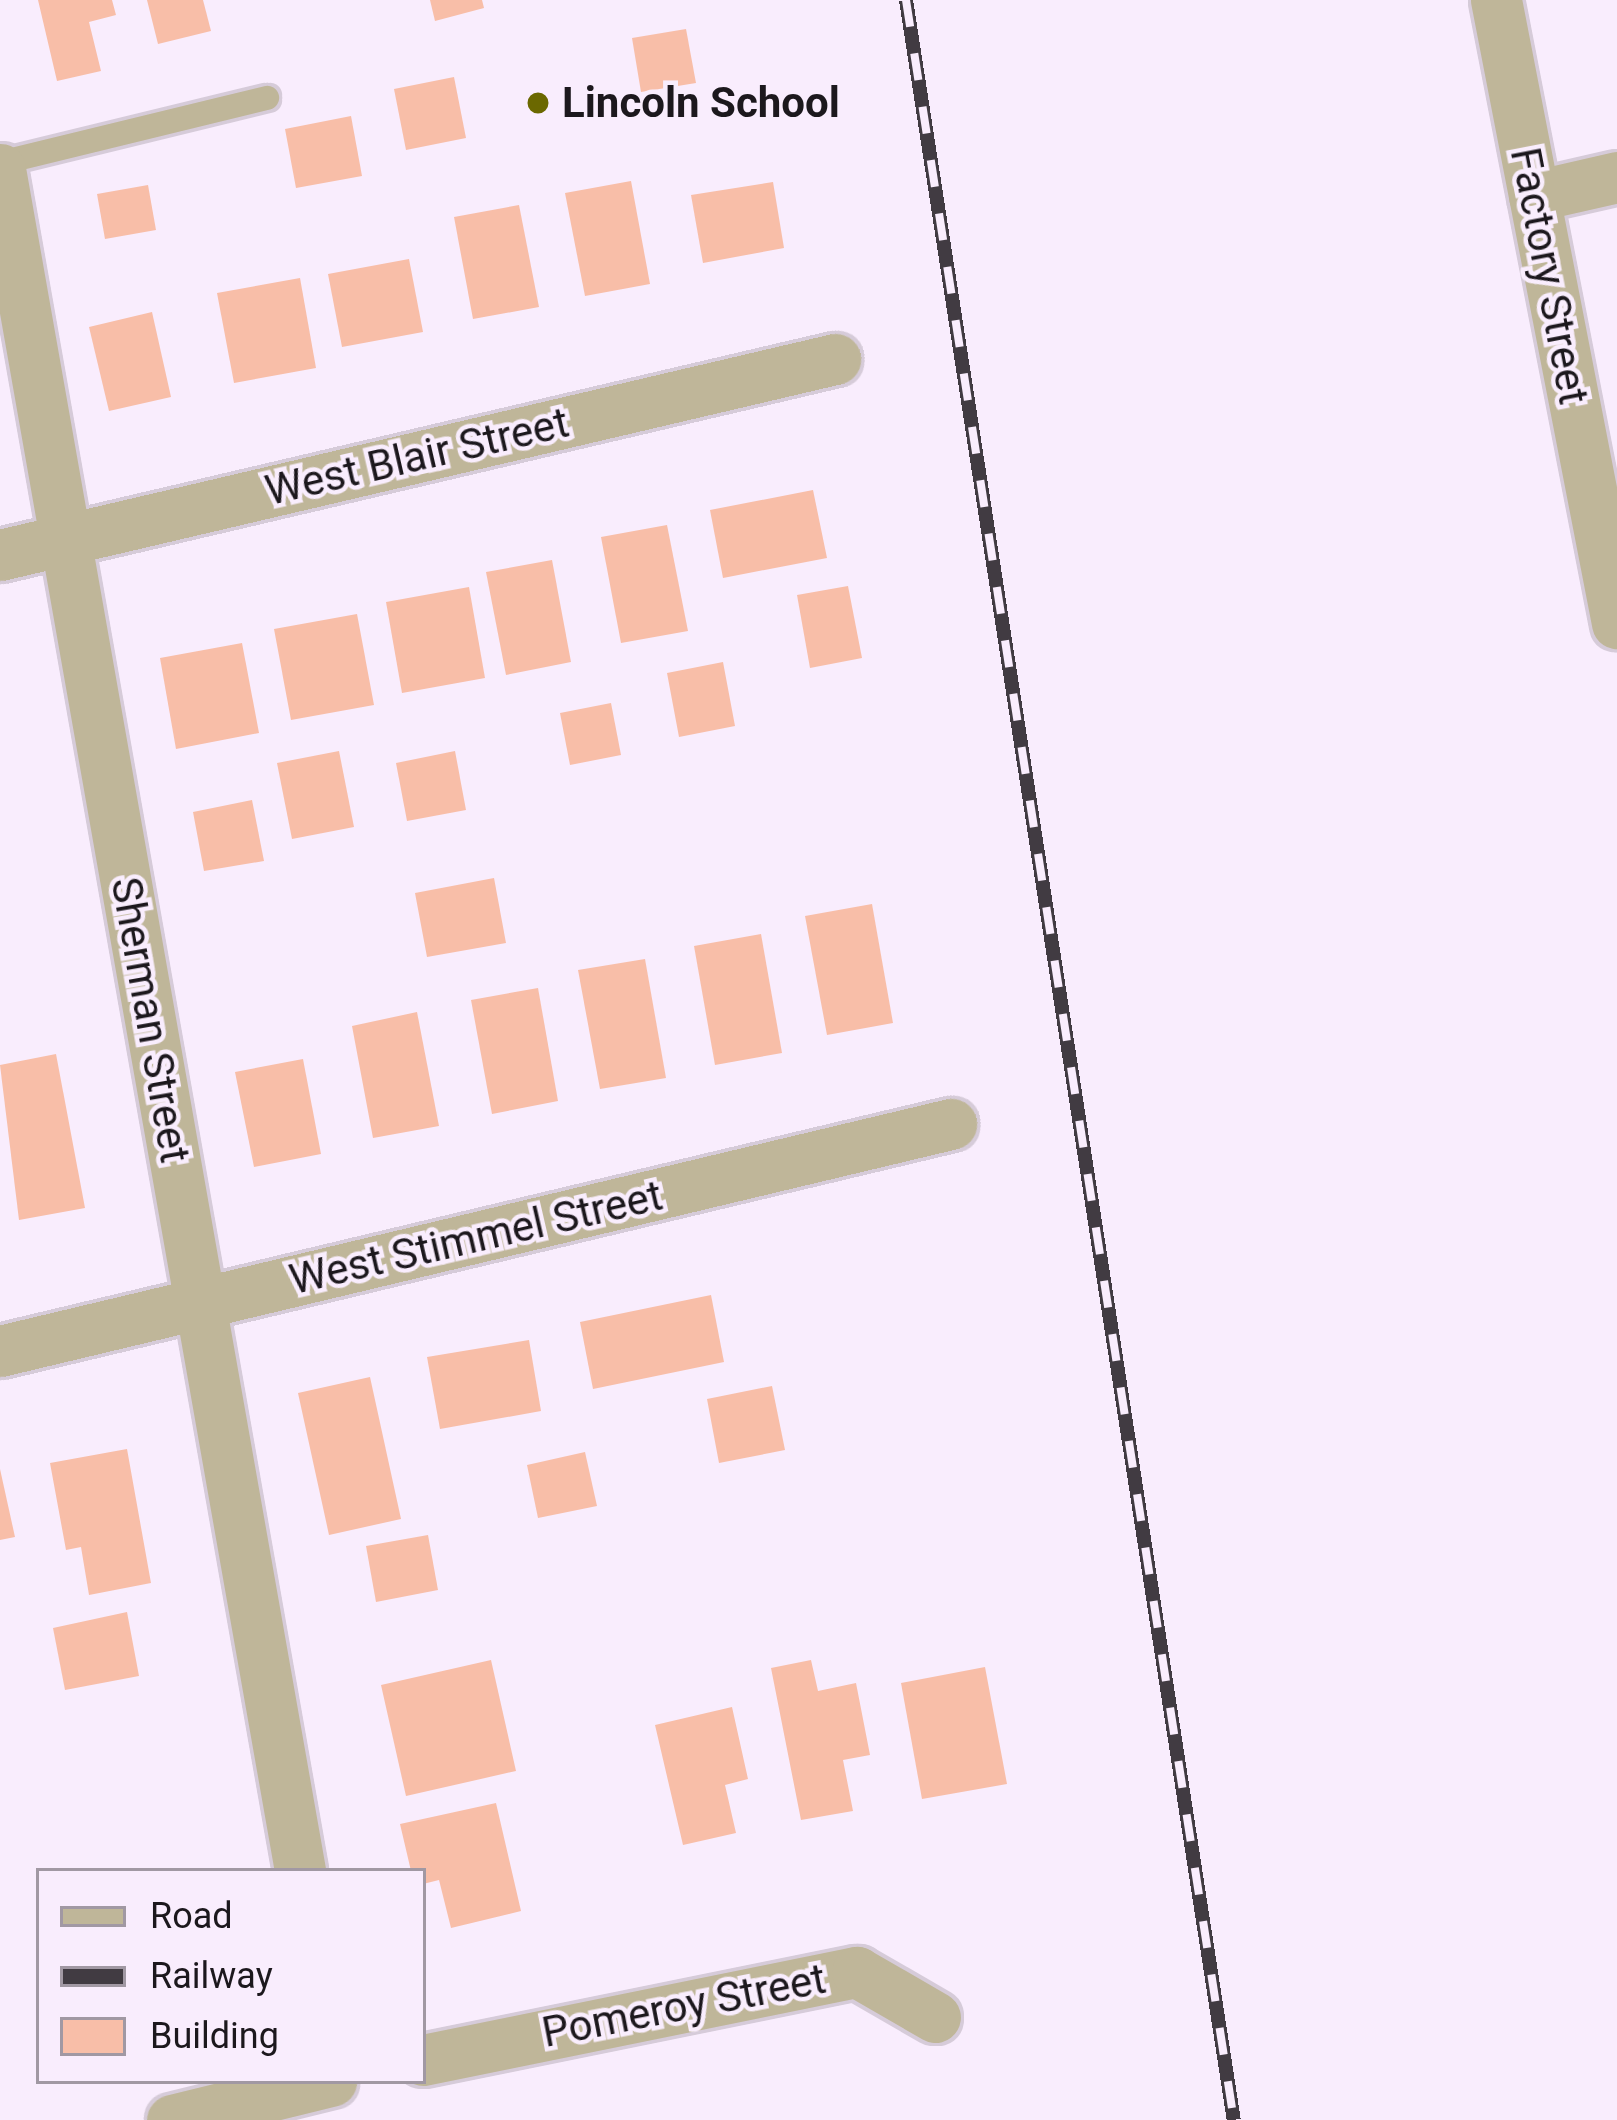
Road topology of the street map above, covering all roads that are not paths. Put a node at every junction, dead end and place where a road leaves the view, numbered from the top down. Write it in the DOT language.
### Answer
graph roads {
  1 [pos="1496,0"];
  2 [pos="268,98"];
  3 [pos="0,166"];
  4 [pos="1617,177"];
  5 [pos="1534,196"];
  6 [pos="835,359"];
  7 [pos="65,540"];
  8 [pos="0,555"];
  9 [pos="1617,623"];
  10 [pos="952,1124"];
  11 [pos="200,1304"];
  12 [pos="0,1352"];
  13 [pos="299,1868"];
  14 [pos="935,2017"];
  15 [pos="426,2059"];
  16 [pos="322,2084"];
  17 [pos="335,2084"];
  18 [pos="172,2120"];
  19 [pos="344,2120"];
  1 -- 5 [label="street, Factory Street"];
  2 -- 3 [label="lane"];
  3 -- 7 [label="street, Sherman Street"];
  4 -- 5 [label="street"];
  5 -- 9 [label="street, Factory Street"];
  6 -- 7 [label="street, West Blair Street"];
  7 -- 8 [label="street, West Blair Street"];
  7 -- 11 [label="street, Sherman Street"];
  10 -- 11 [label="street, West Stimmel Street"];
  11 -- 12 [label="street, West Stimmel Street"];
  11 -- 13 [label="street, Sherman Street"];
  14 -- 15 [label="street, Pomeroy Street"];
  16 -- 18 [label="street"];
  17 -- 19 [label="street"];
}
